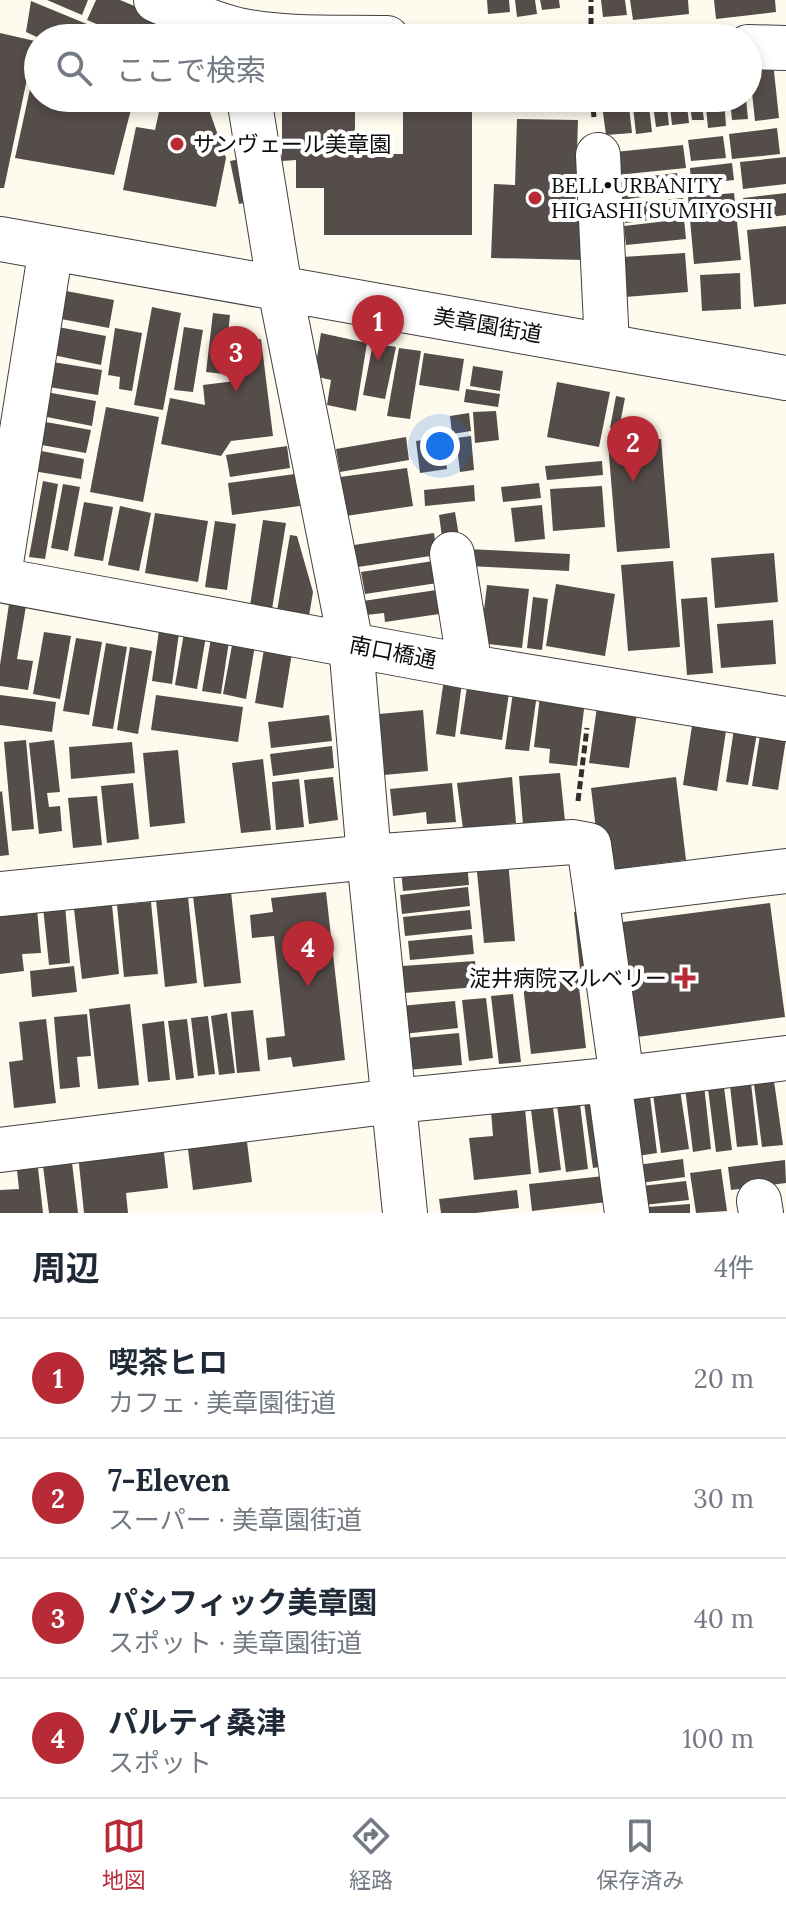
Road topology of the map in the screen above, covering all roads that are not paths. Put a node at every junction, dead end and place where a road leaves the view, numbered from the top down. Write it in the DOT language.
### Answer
graph roads {
  1 [pos="156,0"];
  2 [pos="239,23"];
  3 [pos="762,47"];
  4 [pos="786,48"];
  5 [pos="251,112"];
  6 [pos="598,155"];
  7 [pos="0,239"];
  8 [pos="51,248"];
  9 [pos="280,289"];
  10 [pos="607,346"];
  11 [pos="786,378"];
  12 [pos="452,554"];
  13 [pos="0,569"];
  14 [pos="0,580"];
  15 [pos="351,644"];
  16 [pos="470,667"];
  17 [pos="786,719"];
  18 [pos="369,857"];
  19 [pos="786,871"];
  20 [pos="0,894"];
  21 [pos="596,894"];
  22 [pos="786,1058"];
  23 [pos="616,1079"];
  24 [pos="394,1101"];
  25 [pos="0,1150"];
  26 [pos="405,1213"];
  27 [pos="627,1213"];
  1 -- 2 [label="street"];
  3 -- 4 [label="street"];
  5 -- 9 [label="street"];
  6 -- 10 [label="street"];
  7 -- 8 [label="street, 美章園街道"];
  8 -- 9 [label="street, 美章園街道"];
  8 -- 13 [label="street"];
  9 -- 10 [label="street, 美章園街道"];
  9 -- 15 [label="street"];
  10 -- 11 [label="street, 美章園街道"];
  12 -- 16 [label="street"];
  14 -- 15 [label="street, 南口橋通"];
  15 -- 16 [label="street, 南口橋通"];
  15 -- 18 [label="street"];
  16 -- 17 [label="street, 南口橋通"];
  18 -- 20 [label="street"];
  18 -- 21 [label="street"];
  18 -- 24 [label="street"];
  19 -- 21 [label="street"];
  21 -- 23 [label="street"];
  22 -- 23 [label="street"];
  23 -- 24 [label="street"];
  23 -- 27 [label="street"];
  24 -- 25 [label="street"];
  24 -- 26 [label="street"];
}
